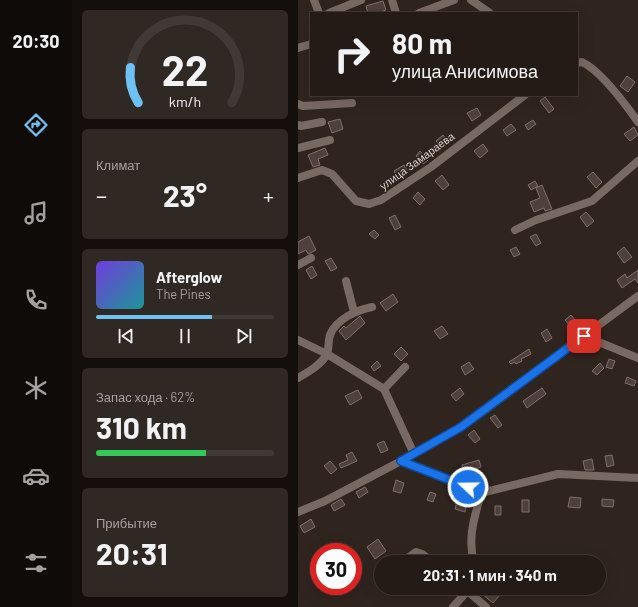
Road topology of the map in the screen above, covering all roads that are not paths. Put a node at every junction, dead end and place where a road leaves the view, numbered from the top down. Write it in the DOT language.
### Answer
graph roads {
  1 [pos="314,0"];
  2 [pos="361,0"];
  3 [pos="392,0"];
  4 [pos="454,0"];
  5 [pos="471,0"];
  6 [pos="319,12"];
  7 [pos="331,12"];
  8 [pos="396,12"];
  9 [pos="422,12"];
  10 [pos="489,12"];
  11 [pos="310,44"];
  12 [pos="298,48"];
  13 [pos="578,63"];
  14 [pos="524,96"];
  15 [pos="352,102"];
  16 [pos="300,107"];
  17 [pos="322,122"];
  18 [pos="638,122"];
  19 [pos="298,125"];
  20 [pos="330,140"];
  21 [pos="298,148"];
  22 [pos="638,161"];
  23 [pos="298,178"];
  24 [pos="515,230"];
  25 [pos="311,258"];
  26 [pos="298,265"];
  27 [pos="346,281"];
  28 [pos="638,296"];
  29 [pos="372,307"];
  30 [pos="354,312"];
  31 [pos="584,336"];
  32 [pos="298,340"];
  33 [pos="327,354"];
  34 [pos="638,358"];
  35 [pos="405,367"];
  36 [pos="298,378"];
  37 [pos="384,389"];
  38 [pos="414,454"];
  39 [pos="401,461"];
  40 [pos="638,478"];
  41 [pos="481,493"];
  42 [pos="298,512"];
  43 [pos="412,555"];
  44 [pos="424,555"];
  45 [pos="472,555"];
  46 [pos="462,595"];
  47 [pos="473,595"];
  48 [pos="453,607"];
  49 [pos="486,607"];
  1 -- 6 [label="street"];
  2 -- 7 [label="street"];
  3 -- 8 [label="street"];
  4 -- 9 [label="street"];
  5 -- 10 [label="street"];
  11 -- 12 [label="street"];
  13 -- 18 [label="street"];
  14 -- 23 [label="street, улица Замараева"];
  15 -- 16 [label="street"];
  17 -- 19 [label="street"];
  20 -- 21 [label="street"];
  22 -- 24 [label="street"];
  25 -- 26 [label="street"];
  27 -- 30 [label="street"];
  28 -- 31 [label="street"];
  29 -- 30 [label="street"];
  30 -- 33 [label="street"];
  31 -- 34 [label="street"];
  31 -- 38 [label="street"];
  32 -- 33 [label="street"];
  33 -- 36 [label="street"];
  33 -- 37 [label="street"];
  35 -- 37 [label="street"];
  37 -- 38 [label="street"];
  38 -- 39 [label="street"];
  39 -- 41 [label="street"];
  39 -- 42 [label="street"];
  40 -- 41 [label="street"];
  41 -- 45 [label="street"];
  43 -- 44 [label="street"];
  46 -- 48 [label="street"];
  47 -- 49 [label="street"];
}
